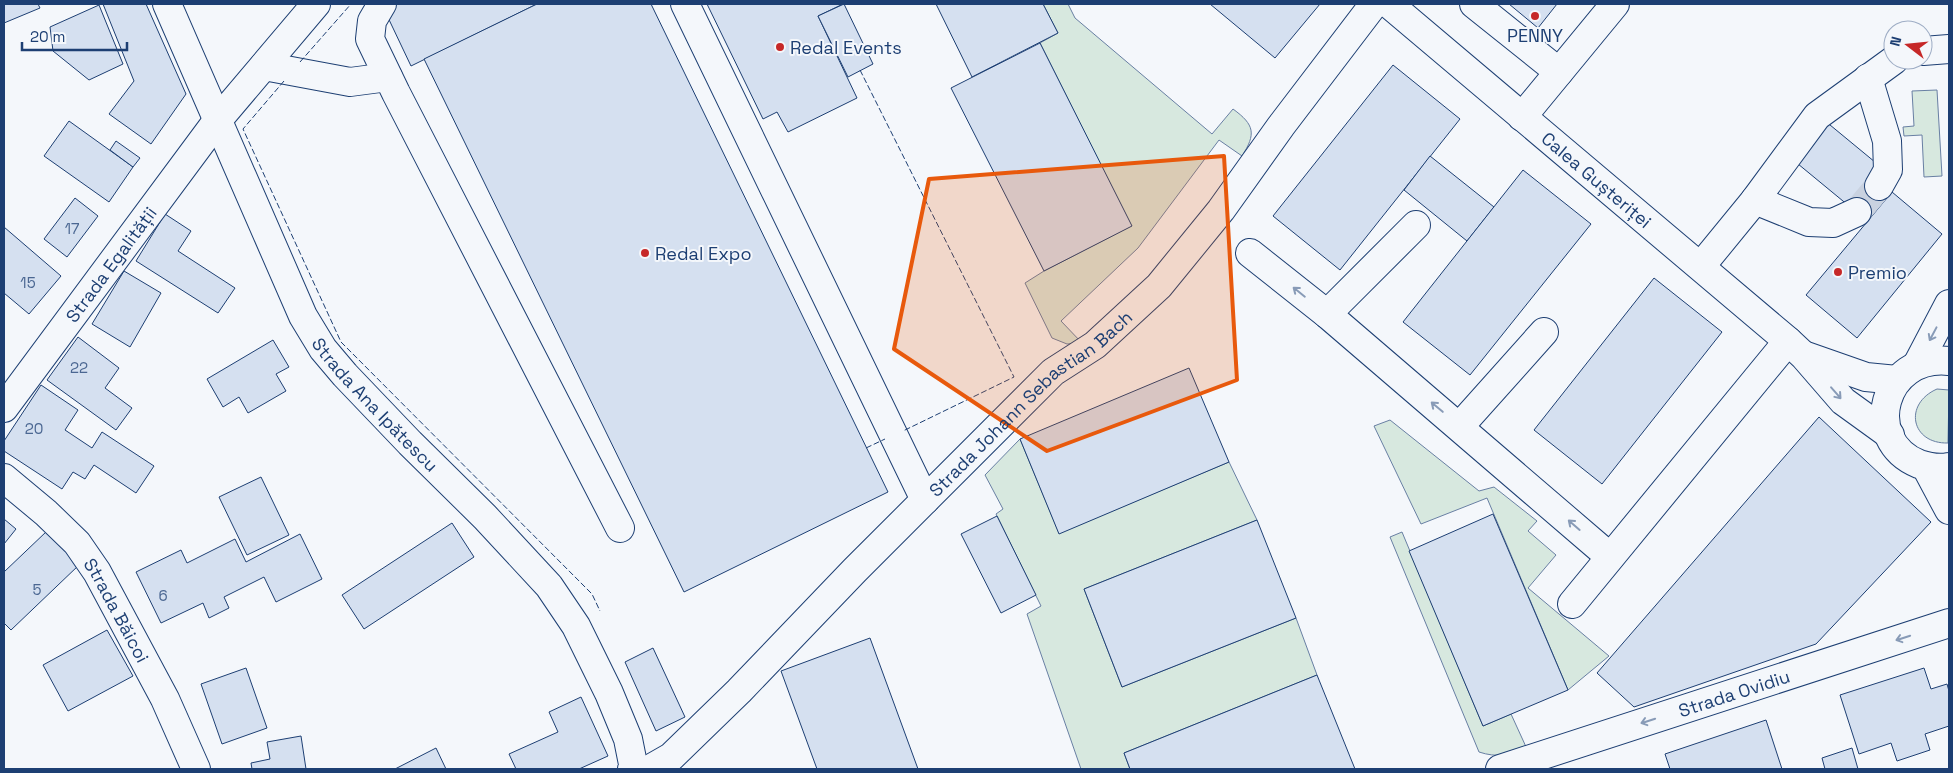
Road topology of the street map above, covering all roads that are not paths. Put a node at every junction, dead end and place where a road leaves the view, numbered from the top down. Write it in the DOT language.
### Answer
graph roads {
  1 [pos="167,4"];
  2 [pos="316,4"];
  3 [pos="382,4"];
  4 [pos="685,4"];
  5 [pos="1374,4"];
  6 [pos="1474,4"];
  7 [pos="1615,4"];
  8 [pos="1401,8"];
  9 [pos="1949,49"];
  10 [pos="1933,50"];
  11 [pos="264,66"];
  12 [pos="1883,68"];
  13 [pos="1559,72"];
  14 [pos="388,77"];
  15 [pos="1868,78"];
  16 [pos="1522,116"];
  17 [pos="217,120"];
  18 [pos="1878,186"];
  19 [pos="1755,200"];
  20 [pos="1857,212"];
  21 [pos="1416,225"];
  22 [pos="1250,253"];
  23 [pos="1701,266"];
  24 [pos="1949,304"];
  25 [pos="1327,314"];
  26 [pos="1544,332"];
  27 [pos="1796,348"];
  28 [pos="1949,360"];
  29 [pos="1907,372"];
  30 [pos="4,408"];
  31 [pos="1460,426"];
  32 [pos="1890,435"];
  33 [pos="1938,467"];
  34 [pos="4,478"];
  35 [pos="925,500"];
  36 [pos="1949,510"];
  37 [pos="620,528"];
  38 [pos="1610,557"];
  39 [pos="1572,604"];
  40 [pos="1949,623"];
  41 [pos="1514,767"];
  42 [pos="196,769"];
  43 [pos="632,769"];
  44 [pos="650,769"];
  1 -- 17 [label="street, Strada Ana Ipătescu"];
  2 -- 11 [label="street"];
  3 -- 14 [label="street"];
  4 -- 35 [label="street"];
  5 -- 35 [label="street, Strada Johann Sebastian Bach"];
  6 -- 13 [label="street"];
  7 -- 13 [label="street"];
  8 -- 16 [label="street, Calea Gușteriței"];
  9 -- 10 [label="street"];
  11 -- 14 [label="street"];
  11 -- 17 [label="street"];
  12 -- 15 [label="street"];
  13 -- 16 [label="street"];
  14 -- 37 [label="street"];
  15 -- 18 [label="street"];
  15 -- 19 [label="street"];
  16 -- 23 [label="street, Calea Gușteriței"];
  17 -- 30 [label="street, Strada Egalității"];
  17 -- 43 [label="street, Strada Ana Ipătescu"];
  19 -- 20 [label="street"];
  19 -- 23 [label="street"];
  21 -- 25 [label="street"];
  25 -- 22 [label="street, one-way"];
  23 -- 27 [label="street, Calea Gușteriței"];
  24 -- 29 [label="street, one-way"];
  31 -- 25 [label="street, one-way"];
  26 -- 31 [label="street"];
  27 -- 29 [label="street, Calea Gușteriței"];
  27 -- 32 [label="street, Calea Gușteriței, one-way"];
  27 -- 38 [label="street"];
  28 -- 29 [label="street, Calea Gușteriței"];
  29 -- 32 [label="street"];
  38 -- 31 [label="street, one-way"];
  32 -- 33 [label="street"];
  33 -- 36 [label="street"];
  34 -- 42 [label="street, Strada Băicoi"];
  35 -- 44 [label="street, Strada Johann Sebastian Bach"];
  38 -- 39 [label="street"];
  40 -- 41 [label="street, Strada Ovidiu, one-way"];
}
